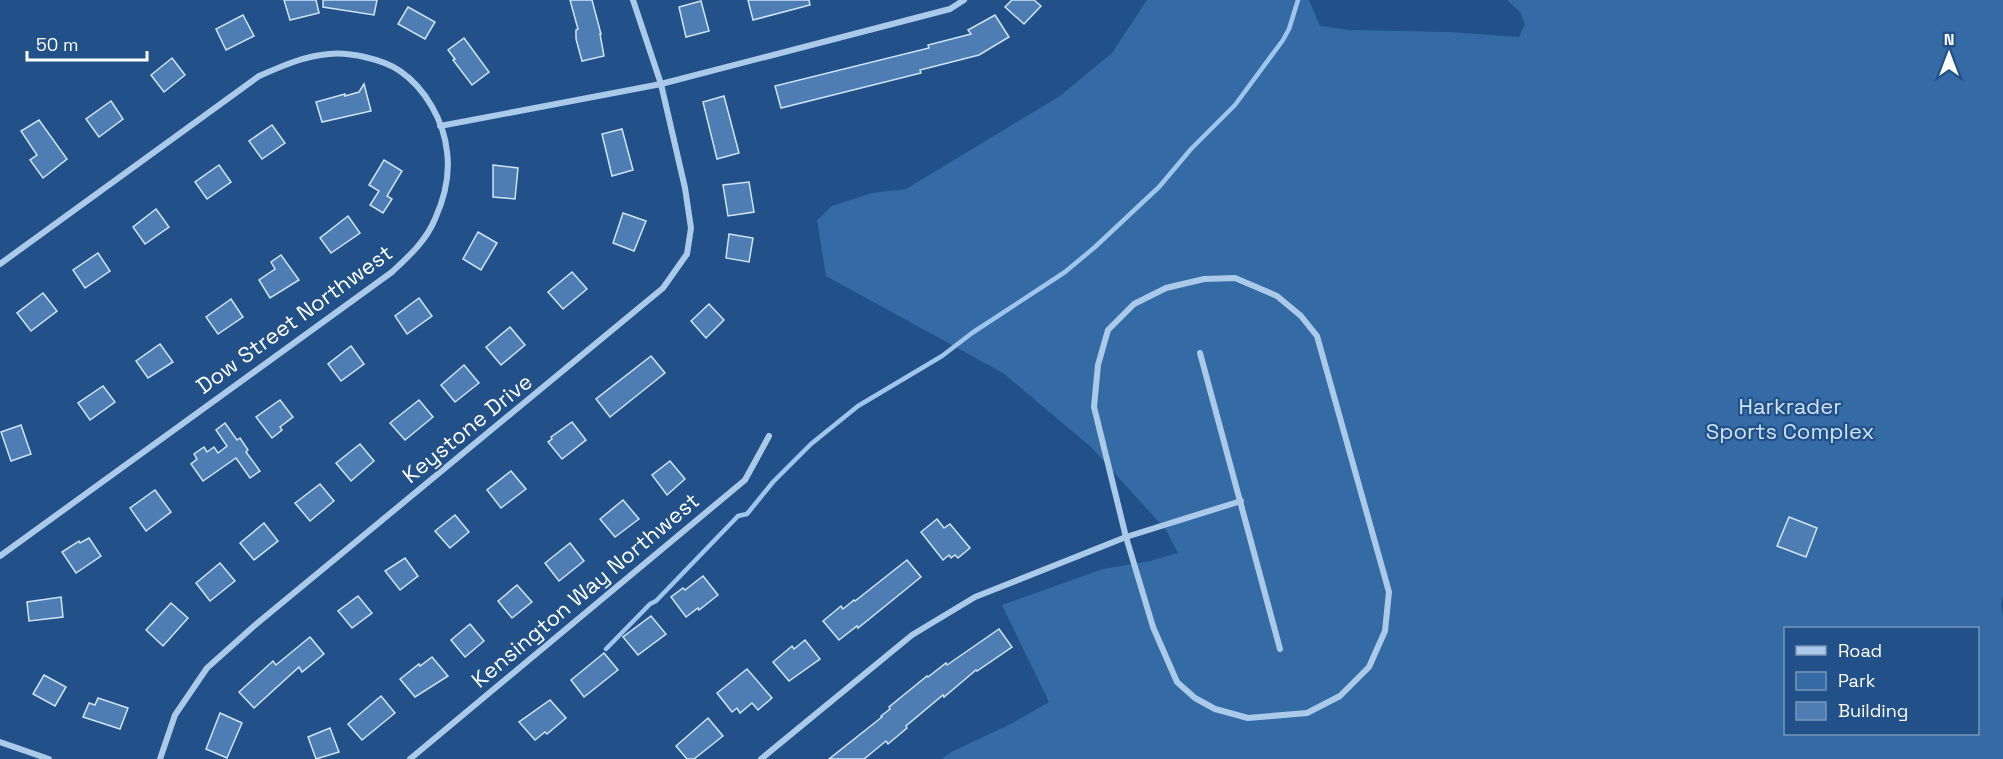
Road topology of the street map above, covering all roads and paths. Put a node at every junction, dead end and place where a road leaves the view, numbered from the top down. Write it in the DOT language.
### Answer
graph roads {
  1 [pos="633,0"];
  2 [pos="964,0"];
  3 [pos="661,84"];
  4 [pos="440,126"];
  5 [pos="0,264"];
  6 [pos="1200,353"];
  7 [pos="769,436"];
  8 [pos="1241,501"];
  9 [pos="1126,537"];
  10 [pos="0,556"];
  11 [pos="1280,649"];
  12 [pos="0,742"];
  13 [pos="49,759"];
  14 [pos="160,759"];
  15 [pos="410,759"];
  16 [pos="761,759"];
  1 -- 3 [label="street, Keystone Drive"];
  2 -- 3 [label="street"];
  3 -- 4 [label="street"];
  3 -- 14 [label="street, Keystone Drive"];
  4 -- 5 [label="street, Dow Street Northwest"];
  4 -- 10 [label="street, Dow Street Northwest"];
  6 -- 8 [label="street"];
  7 -- 15 [label="street, Kensington Way Northwest"];
  8 -- 9 [label="street"];
  8 -- 11 [label="street"];
  9 -- 9 [label="street"];
  9 -- 16 [label="street"];
  12 -- 13 [label="street"];
}
